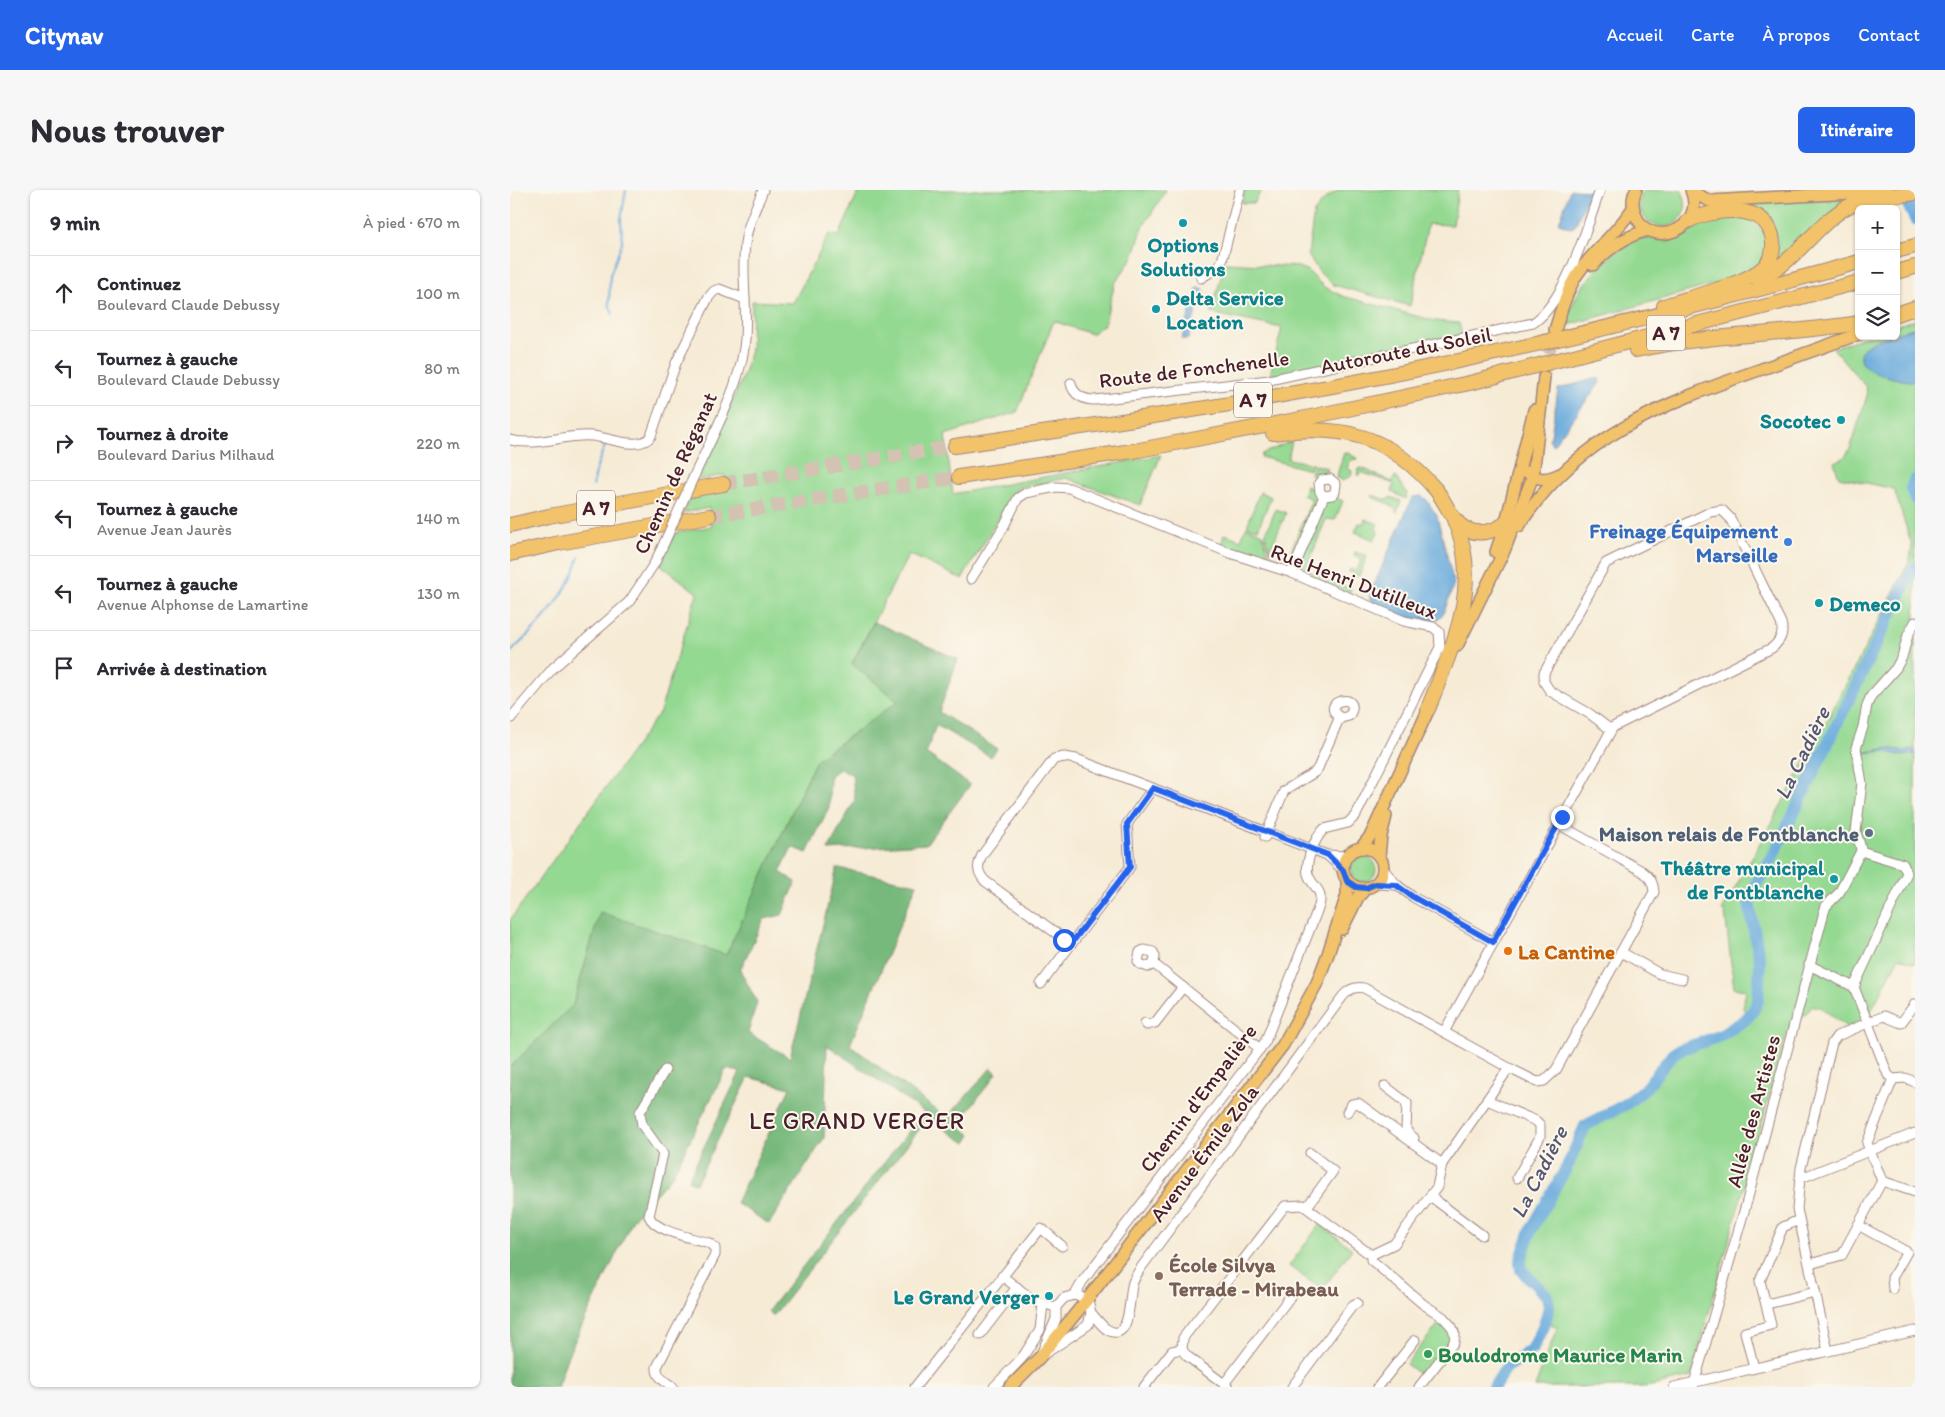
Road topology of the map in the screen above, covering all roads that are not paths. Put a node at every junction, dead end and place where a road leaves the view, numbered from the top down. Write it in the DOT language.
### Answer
graph roads {
  1 [pos="763,190"];
  2 [pos="1240,190"];
  3 [pos="1600,190"];
  4 [pos="1633,191"];
  5 [pos="1692,191"];
  6 [pos="1915,192"];
  7 [pos="1633,208"];
  8 [pos="1688,222"];
  9 [pos="1649,230"];
  10 [pos="1915,246"];
  11 [pos="1900,251"];
  12 [pos="1855,263"];
  13 [pos="1915,267"];
  14 [pos="1900,271"];
  15 [pos="1201,278"];
  16 [pos="1855,283"];
  17 [pos="745,299"];
  18 [pos="1915,308"];
  19 [pos="1652,309"];
  20 [pos="1900,313"];
  21 [pos="1915,314"];
  22 [pos="1900,319"];
  23 [pos="1855,323"];
  24 [pos="1855,335"];
  25 [pos="1548,342"];
  26 [pos="1474,382"];
  27 [pos="1071,384"];
  28 [pos="510,440"];
  29 [pos="955,446"];
  30 [pos="1138,450"];
  31 [pos="1521,462"];
  32 [pos="1564,472"];
  33 [pos="1532,476"];
  34 [pos="959,477"];
  35 [pos="723,484"];
  36 [pos="1324,496"];
  37 [pos="1449,510"];
  38 [pos="1520,512"];
  39 [pos="709,516"];
  40 [pos="1506,522"];
  41 [pos="510,525"];
  42 [pos="1504,551"];
  43 [pos="510,554"];
  44 [pos="1292,573"];
  45 [pos="971,579"];
  46 [pos="1915,622"];
  47 [pos="1468,623"];
  48 [pos="1428,709"];
  49 [pos="1340,718"];
  50 [pos="510,719"];
  51 [pos="1610,730"];
  52 [pos="1399,777"];
  53 [pos="1153,788"];
  54 [pos="1558,824"];
  55 [pos="1266,835"];
  56 [pos="1361,848"];
  57 [pos="1313,850"];
  58 [pos="1861,851"];
  59 [pos="1328,855"];
  60 [pos="1346,856"];
  61 [pos="1379,856"];
  62 [pos="1383,869"];
  63 [pos="1343,870"];
  64 [pos="1347,881"];
  65 [pos="1396,885"];
  66 [pos="1370,886"];
  67 [pos="1493,942"];
  68 [pos="1071,944"];
  69 [pos="1621,952"];
  70 [pos="1328,954"];
  71 [pos="1154,964"];
  72 [pos="1810,965"];
  73 [pos="1682,979"];
  74 [pos="1041,984"];
  75 [pos="1183,987"];
  76 [pos="1854,987"];
  77 [pos="1915,1004"];
  78 [pos="1867,1022"];
  79 [pos="1145,1023"];
  80 [pos="1444,1032"];
  81 [pos="1260,1050"];
  82 [pos="1509,1068"];
  83 [pos="665,1070"];
  84 [pos="1893,1079"];
  85 [pos="1915,1082"];
  86 [pos="1385,1086"];
  87 [pos="1487,1100"];
  88 [pos="1347,1112"];
  89 [pos="1915,1133"];
  90 [pos="1870,1152"];
  91 [pos="1310,1153"];
  92 [pos="1443,1162"];
  93 [pos="1517,1178"];
  94 [pos="1801,1178"];
  95 [pos="1882,1181"];
  96 [pos="1915,1192"];
  97 [pos="1430,1196"];
  98 [pos="1307,1207"];
  99 [pos="1799,1220"];
  100 [pos="1858,1225"];
  101 [pos="1482,1235"];
  102 [pos="1062,1246"];
  103 [pos="1371,1255"];
  104 [pos="1810,1264"];
  105 [pos="1002,1276"];
  106 [pos="1017,1287"];
  107 [pos="1893,1289"];
  108 [pos="1815,1292"];
  109 [pos="1293,1293"];
  110 [pos="1074,1295"];
  111 [pos="1086,1301"];
  112 [pos="1357,1303"];
  113 [pos="1043,1304"];
  114 [pos="1767,1304"];
  115 [pos="1056,1307"];
  116 [pos="1091,1313"];
  117 [pos="1059,1324"];
  118 [pos="1106,1329"];
  119 [pos="1081,1330"];
  120 [pos="1915,1331"];
  121 [pos="980,1335"];
  122 [pos="1415,1340"];
  123 [pos="1182,1349"];
  124 [pos="1828,1351"];
  125 [pos="1040,1357"];
  126 [pos="1754,1368"];
  127 [pos="1226,1385"];
  128 [pos="1693,1385"];
  129 [pos="673,1387"];
  130 [pos="915,1387"];
  131 [pos="994,1387"];
  132 [pos="1010,1387"];
  133 [pos="1144,1387"];
  134 [pos="1292,1387"];
  135 [pos="1378,1387"];
  136 [pos="1419,1387"];
  137 [pos="1674,1387"];
  1 -- 17 [label="street, Chemin de Réganat"];
  2 -- 15 [label="street"];
  3 -- 27 [label="street, Route de Fonchenelle"];
  4 -- 7 [label="main road"];
  5 -- 6 [label="main road"];
  5 -- 8 [label="main road"];
  6 -- 19 [label="highway"];
  7 -- 9 [label="main road"];
  7 -- 9 [label="main road"];
  8 -- 9 [label="main road"];
  8 -- 19 [label="highway"];
  10 -- 11 [label="highway"];
  12 -- 25 [label="highway, Autoroute du Soleil / A 7"];
  13 -- 14 [label="highway"];
  16 -- 26 [label="highway, Autoroute du Soleil / A 7"];
  17 -- 28 [label="street"];
  17 -- 50 [label="street, Chemin de Réganat, bridge"];
  18 -- 20 [label="highway"];
  19 -- 25 [label="highway"];
  21 -- 22 [label="main road"];
  23 -- 26 [label="highway"];
  24 -- 32 [label="main road"];
  25 -- 29 [label="highway, Autoroute du Soleil / A 7"];
  26 -- 30 [label="highway, Autoroute du Soleil / A 7"];
  30 -- 34 [label="highway, Autoroute du Soleil / A 7"];
  30 -- 37 [label="highway"];
  31 -- 33 [label="main road"];
  31 -- 33 [label="main road"];
  31 -- 40 [label="main road"];
  32 -- 33 [label="main road"];
  32 -- 42 [label="main road"];
  33 -- 38 [label="main road"];
  35 -- 41 [label="highway, A 7"];
  36 -- 44 [label="street"];
  37 -- 40 [label="highway"];
  37 -- 48 [label="highway"];
  38 -- 40 [label="highway"];
  38 -- 42 [label="main road"];
  39 -- 43 [label="highway, A 7"];
  40 -- 47 [label="main road"];
  42 -- 47 [label="main road"];
  44 -- 45 [label="street, Rue Henri Dutilleux"];
  44 -- 57 [label="street, Rue Henri Dutilleux"];
  46 -- 58 [label="street"];
  47 -- 48 [label="main road"];
  48 -- 52 [label="main road"];
  49 -- 55 [label="street"];
  51 -- 51 [label="street"];
  51 -- 54 [label="street"];
  52 -- 56 [label="main road"];
  52 -- 61 [label="main road"];
  53 -- 55 [label="street"];
  53 -- 68 [label="street"];
  53 -- 68 [label="street"];
  54 -- 67 [label="street"];
  54 -- 69 [label="street"];
  55 -- 57 [label="street"];
  56 -- 60 [label="main road"];
  56 -- 61 [label="main road"];
  57 -- 59 [label="street"];
  57 -- 81 [label="street, Chemin d'Empalière"];
  58 -- 72 [label="street, Allée des Artistes"];
  58 -- 76 [label="street"];
  59 -- 60 [label="street"];
  59 -- 63 [label="street"];
  60 -- 63 [label="main road"];
  61 -- 62 [label="main road"];
  62 -- 65 [label="street"];
  62 -- 66 [label="main road"];
  63 -- 64 [label="main road"];
  64 -- 66 [label="main road"];
  64 -- 70 [label="main road"];
  65 -- 66 [label="street"];
  65 -- 67 [label="street"];
  66 -- 70 [label="main road"];
  67 -- 80 [label="street"];
  68 -- 74 [label="street"];
  69 -- 73 [label="street"];
  69 -- 82 [label="street"];
  70 -- 111 [label="main road"];
  71 -- 75 [label="street"];
  72 -- 76 [label="street"];
  72 -- 128 [label="street, Allée des Artistes"];
  75 -- 79 [label="street"];
  75 -- 81 [label="street"];
  76 -- 78 [label="street"];
  77 -- 78 [label="street"];
  78 -- 84 [label="street"];
  78 -- 94 [label="street"];
  80 -- 82 [label="street"];
  80 -- 118 [label="street, Avenue Émile Zola"];
  81 -- 110 [label="street, Chemin d'Empalière"];
  82 -- 87 [label="street"];
  83 -- 129 [label="street"];
  84 -- 85 [label="street"];
  84 -- 90 [label="street"];
  86 -- 92 [label="street"];
  87 -- 92 [label="street"];
  87 -- 93 [label="street"];
  88 -- 92 [label="street"];
  89 -- 90 [label="street"];
  90 -- 94 [label="street"];
  90 -- 95 [label="street"];
  91 -- 98 [label="street"];
  92 -- 97 [label="street"];
  94 -- 99 [label="street"];
  95 -- 96 [label="street"];
  95 -- 100 [label="street"];
  97 -- 101 [label="street"];
  97 -- 103 [label="street"];
  98 -- 103 [label="street"];
  98 -- 123 [label="street"];
  99 -- 104 [label="street"];
  99 -- 114 [label="street"];
  100 -- 104 [label="street"];
  100 -- 107 [label="street"];
  102 -- 105 [label="street"];
  103 -- 136 [label="street"];
  104 -- 108 [label="street"];
  105 -- 106 [label="street"];
  105 -- 130 [label="street"];
  106 -- 113 [label="street"];
  106 -- 121 [label="street"];
  108 -- 114 [label="street"];
  108 -- 124 [label="street"];
  109 -- 127 [label="street"];
  110 -- 111 [label="street"];
  110 -- 115 [label="street"];
  111 -- 116 [label="street"];
  111 -- 117 [label="main road"];
  112 -- 134 [label="street"];
  113 -- 115 [label="street"];
  113 -- 131 [label="street"];
  114 -- 126 [label="street"];
  115 -- 117 [label="street"];
  116 -- 118 [label="street"];
  116 -- 119 [label="street"];
  117 -- 119 [label="street"];
  117 -- 125 [label="main road"];
  118 -- 119 [label="street"];
  119 -- 125 [label="street"];
  120 -- 124 [label="street"];
  122 -- 135 [label="street"];
  123 -- 127 [label="street"];
  123 -- 133 [label="street"];
  124 -- 126 [label="street"];
  125 -- 132 [label="main road"];
  126 -- 128 [label="street"];
  128 -- 137 [label="street"];
}
